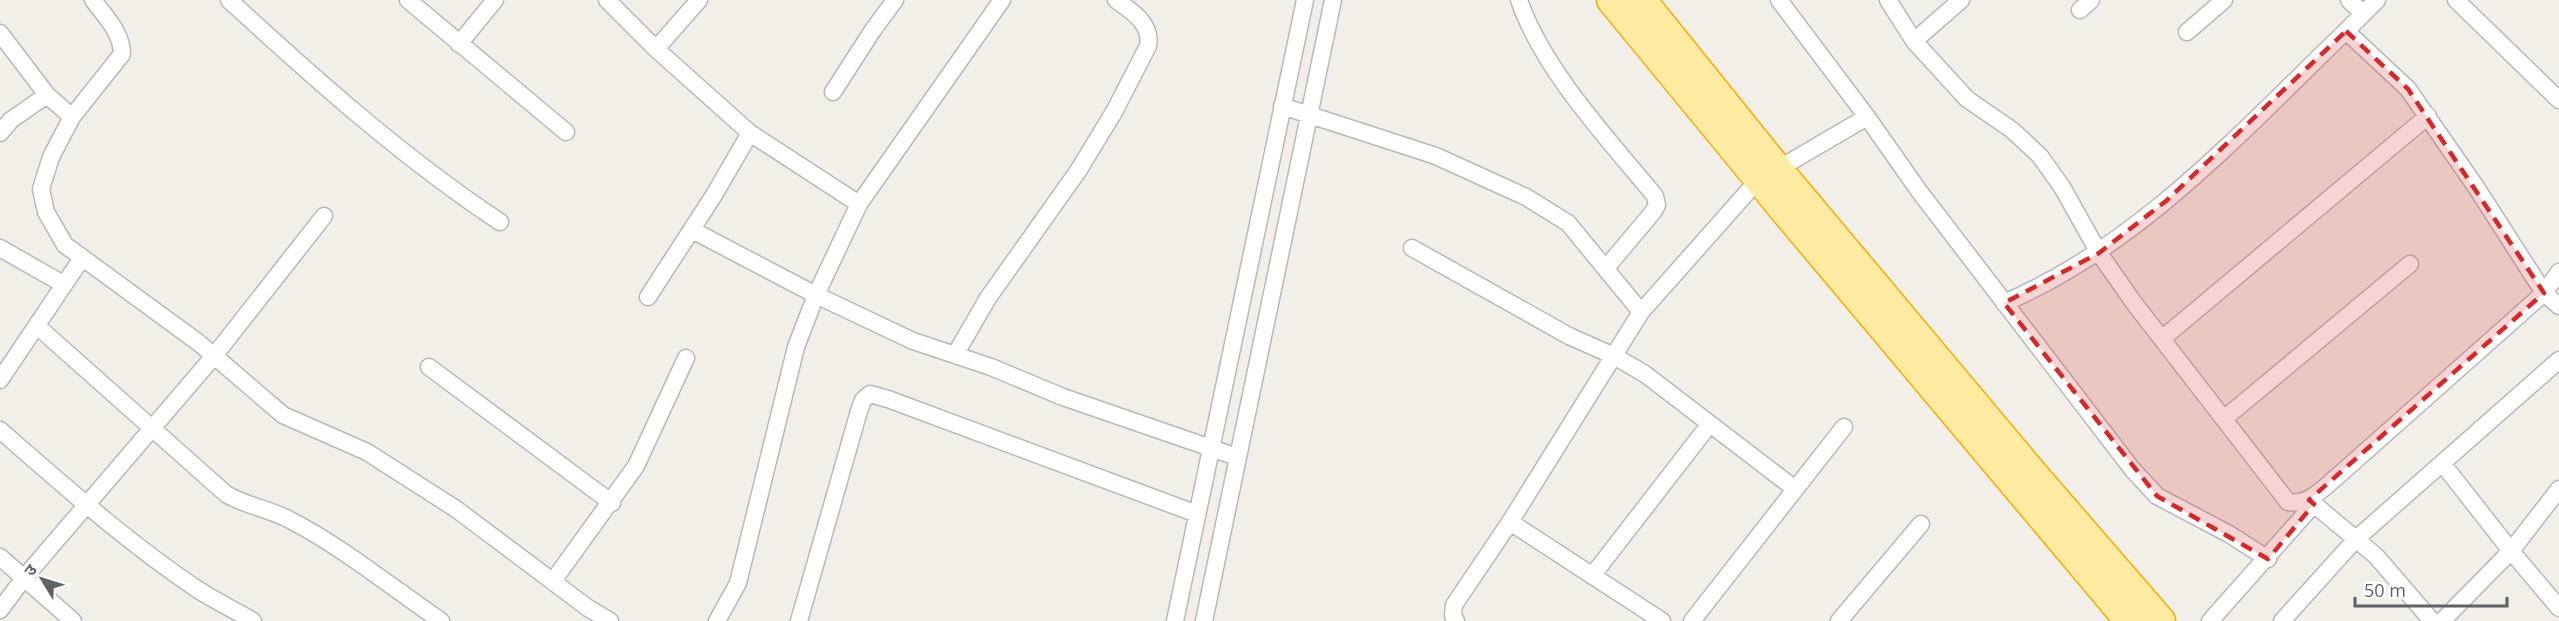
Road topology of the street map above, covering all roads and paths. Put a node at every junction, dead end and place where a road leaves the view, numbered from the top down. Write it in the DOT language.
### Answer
graph roads {
  1 [pos="93,0"];
  2 [pos="229,0"];
  3 [pos="408,0"];
  4 [pos="495,0"];
  5 [pos="607,0"];
  6 [pos="699,0"];
  7 [pos="895,0"];
  8 [pos="1002,0"];
  9 [pos="1116,0"];
  10 [pos="1305,0"];
  11 [pos="1333,0"];
  12 [pos="1519,0"];
  13 [pos="1611,0"];
  14 [pos="1642,0"];
  15 [pos="1779,0"];
  16 [pos="1888,0"];
  17 [pos="1961,0"];
  18 [pos="2224,0"];
  19 [pos="2349,0"];
  20 [pos="2377,0"];
  21 [pos="2456,0"];
  22 [pos="2363,14"];
  23 [pos="2346,31"];
  24 [pos="2187,32"];
  25 [pos="0,33"];
  26 [pos="1914,41"];
  27 [pos="459,44"];
  28 [pos="656,50"];
  29 [pos="833,92"];
  30 [pos="47,94"];
  31 [pos="2559,100"];
  32 [pos="1282,106"];
  33 [pos="1309,115"];
  34 [pos="2428,116"];
  35 [pos="72,117"];
  36 [pos="1867,117"];
  37 [pos="566,132"];
  38 [pos="0,133"];
  39 [pos="750,133"];
  40 [pos="1768,174"];
  41 [pos="860,204"];
  42 [pos="324,216"];
  43 [pos="500,222"];
  44 [pos="692,230"];
  45 [pos="0,248"];
  46 [pos="1412,248"];
  47 [pos="2099,253"];
  48 [pos="82,258"];
  49 [pos="2410,264"];
  50 [pos="1606,268"];
  51 [pos="2559,272"];
  52 [pos="63,284"];
  53 [pos="2544,293"];
  54 [pos="816,295"];
  55 [pos="648,297"];
  56 [pos="2004,303"];
  57 [pos="2559,306"];
  58 [pos="1641,312"];
  59 [pos="37,326"];
  60 [pos="2163,339"];
  61 [pos="955,355"];
  62 [pos="214,356"];
  63 [pos="1614,356"];
  64 [pos="686,358"];
  65 [pos="2559,360"];
  66 [pos="429,367"];
  67 [pos="0,380"];
  68 [pos="2225,418"];
  69 [pos="1710,425"];
  70 [pos="1844,427"];
  71 [pos="152,429"];
  72 [pos="0,430"];
  73 [pos="1212,450"];
  74 [pos="1238,457"];
  75 [pos="2442,463"];
  76 [pos="1796,489"];
  77 [pos="2559,489"];
  78 [pos="2311,502"];
  79 [pos="612,503"];
  80 [pos="87,506"];
  81 [pos="1197,514"];
  82 [pos="1510,522"];
  83 [pos="1921,524"];
  84 [pos="2356,539"];
  85 [pos="2511,551"];
  86 [pos="0,557"];
  87 [pos="2268,559"];
  88 [pos="1592,576"];
  89 [pos="24,578"];
  90 [pos="553,581"];
  91 [pos="2559,608"];
  92 [pos="0,610"];
  93 [pos="73,621"];
  94 [pos="253,621"];
  95 [pos="441,621"];
  96 [pos="609,621"];
  97 [pos="717,621"];
  98 [pos="799,621"];
  99 [pos="1175,621"];
  100 [pos="1204,621"];
  101 [pos="1456,621"];
  102 [pos="1662,621"];
  103 [pos="1692,621"];
  104 [pos="1839,621"];
  105 [pos="2129,621"];
  106 [pos="2161,621"];
  107 [pos="2210,621"];
  108 [pos="2282,621"];
  109 [pos="2432,621"];
  110 [pos="2442,621"];
  1 -- 35 [label="street"];
  2 -- 43 [label="street"];
  3 -- 27 [label="street"];
  4 -- 27 [label="street"];
  5 -- 28 [label="street"];
  6 -- 28 [label="street"];
  7 -- 29 [label="street"];
  8 -- 41 [label="street"];
  9 -- 61 [label="street"];
  10 -- 32 [label="street"];
  11 -- 33 [label="street"];
  12 -- 50 [label="street"];
  13 -- 40 [label="highway"];
  14 -- 40 [label="highway"];
  15 -- 36 [label="street"];
  16 -- 26 [label="street"];
  17 -- 26 [label="street"];
  18 -- 24 [label="street"];
  19 -- 22 [label="street"];
  20 -- 22 [label="street"];
  21 -- 31 [label="street"];
  22 -- 23 [label="street"];
  23 -- 34 [label="street"];
  23 -- 47 [label="street"];
  25 -- 30 [label="street"];
  26 -- 47 [label="street"];
  27 -- 37 [label="street"];
  28 -- 39 [label="street"];
  30 -- 35 [label="street"];
  30 -- 38 [label="street"];
  32 -- 33 [label="street"];
  32 -- 73 [label="street"];
  33 -- 50 [label="street"];
  33 -- 74 [label="street"];
  34 -- 53 [label="street"];
  34 -- 60 [label="street"];
  35 -- 48 [label="street"];
  36 -- 40 [label="street"];
  36 -- 56 [label="street"];
  39 -- 41 [label="street"];
  39 -- 44 [label="street"];
  40 -- 58 [label="street"];
  40 -- 105 [label="highway"];
  40 -- 106 [label="highway"];
  41 -- 54 [label="street"];
  42 -- 62 [label="street"];
  44 -- 54 [label="street"];
  44 -- 55 [label="street"];
  45 -- 52 [label="street"];
  46 -- 63 [label="street"];
  47 -- 56 [label="street"];
  47 -- 60 [label="street"];
  48 -- 52 [label="street"];
  48 -- 62 [label="street"];
  49 -- 68 [label="street"];
  50 -- 58 [label="street"];
  51 -- 53 [label="street"];
  52 -- 59 [label="street"];
  53 -- 57 [label="street"];
  53 -- 78 [label="street"];
  54 -- 61 [label="street"];
  54 -- 97 [label="street"];
  56 -- 87 [label="street"];
  58 -- 63 [label="street"];
  59 -- 67 [label="street"];
  59 -- 71 [label="street"];
  60 -- 68 [label="street"];
  61 -- 73 [label="street"];
  62 -- 71 [label="street"];
  62 -- 90 [label="street"];
  63 -- 69 [label="street"];
  63 -- 82 [label="street"];
  64 -- 79 [label="street"];
  65 -- 75 [label="street"];
  66 -- 79 [label="street"];
  68 -- 78 [label="street"];
  69 -- 76 [label="street"];
  69 -- 88 [label="street"];
  70 -- 76 [label="street"];
  71 -- 80 [label="street"];
  71 -- 95 [label="street"];
  72 -- 80 [label="street"];
  73 -- 74 [label="street"];
  73 -- 81 [label="street"];
  74 -- 100 [label="street"];
  75 -- 84 [label="street"];
  75 -- 85 [label="street"];
  76 -- 103 [label="street"];
  77 -- 85 [label="street"];
  78 -- 84 [label="street"];
  78 -- 87 [label="street"];
  79 -- 90 [label="street"];
  80 -- 89 [label="street"];
  80 -- 94 [label="street"];
  81 -- 98 [label="street"];
  81 -- 99 [label="street"];
  82 -- 88 [label="street"];
  82 -- 101 [label="street"];
  83 -- 104 [label="street"];
  84 -- 108 [label="street"];
  84 -- 109 [label="street"];
  85 -- 91 [label="street"];
  85 -- 110 [label="street"];
  86 -- 89 [label="street"];
  87 -- 107 [label="street"];
  88 -- 102 [label="street"];
  89 -- 92 [label="street"];
  89 -- 93 [label="street"];
  90 -- 96 [label="street"];
}
